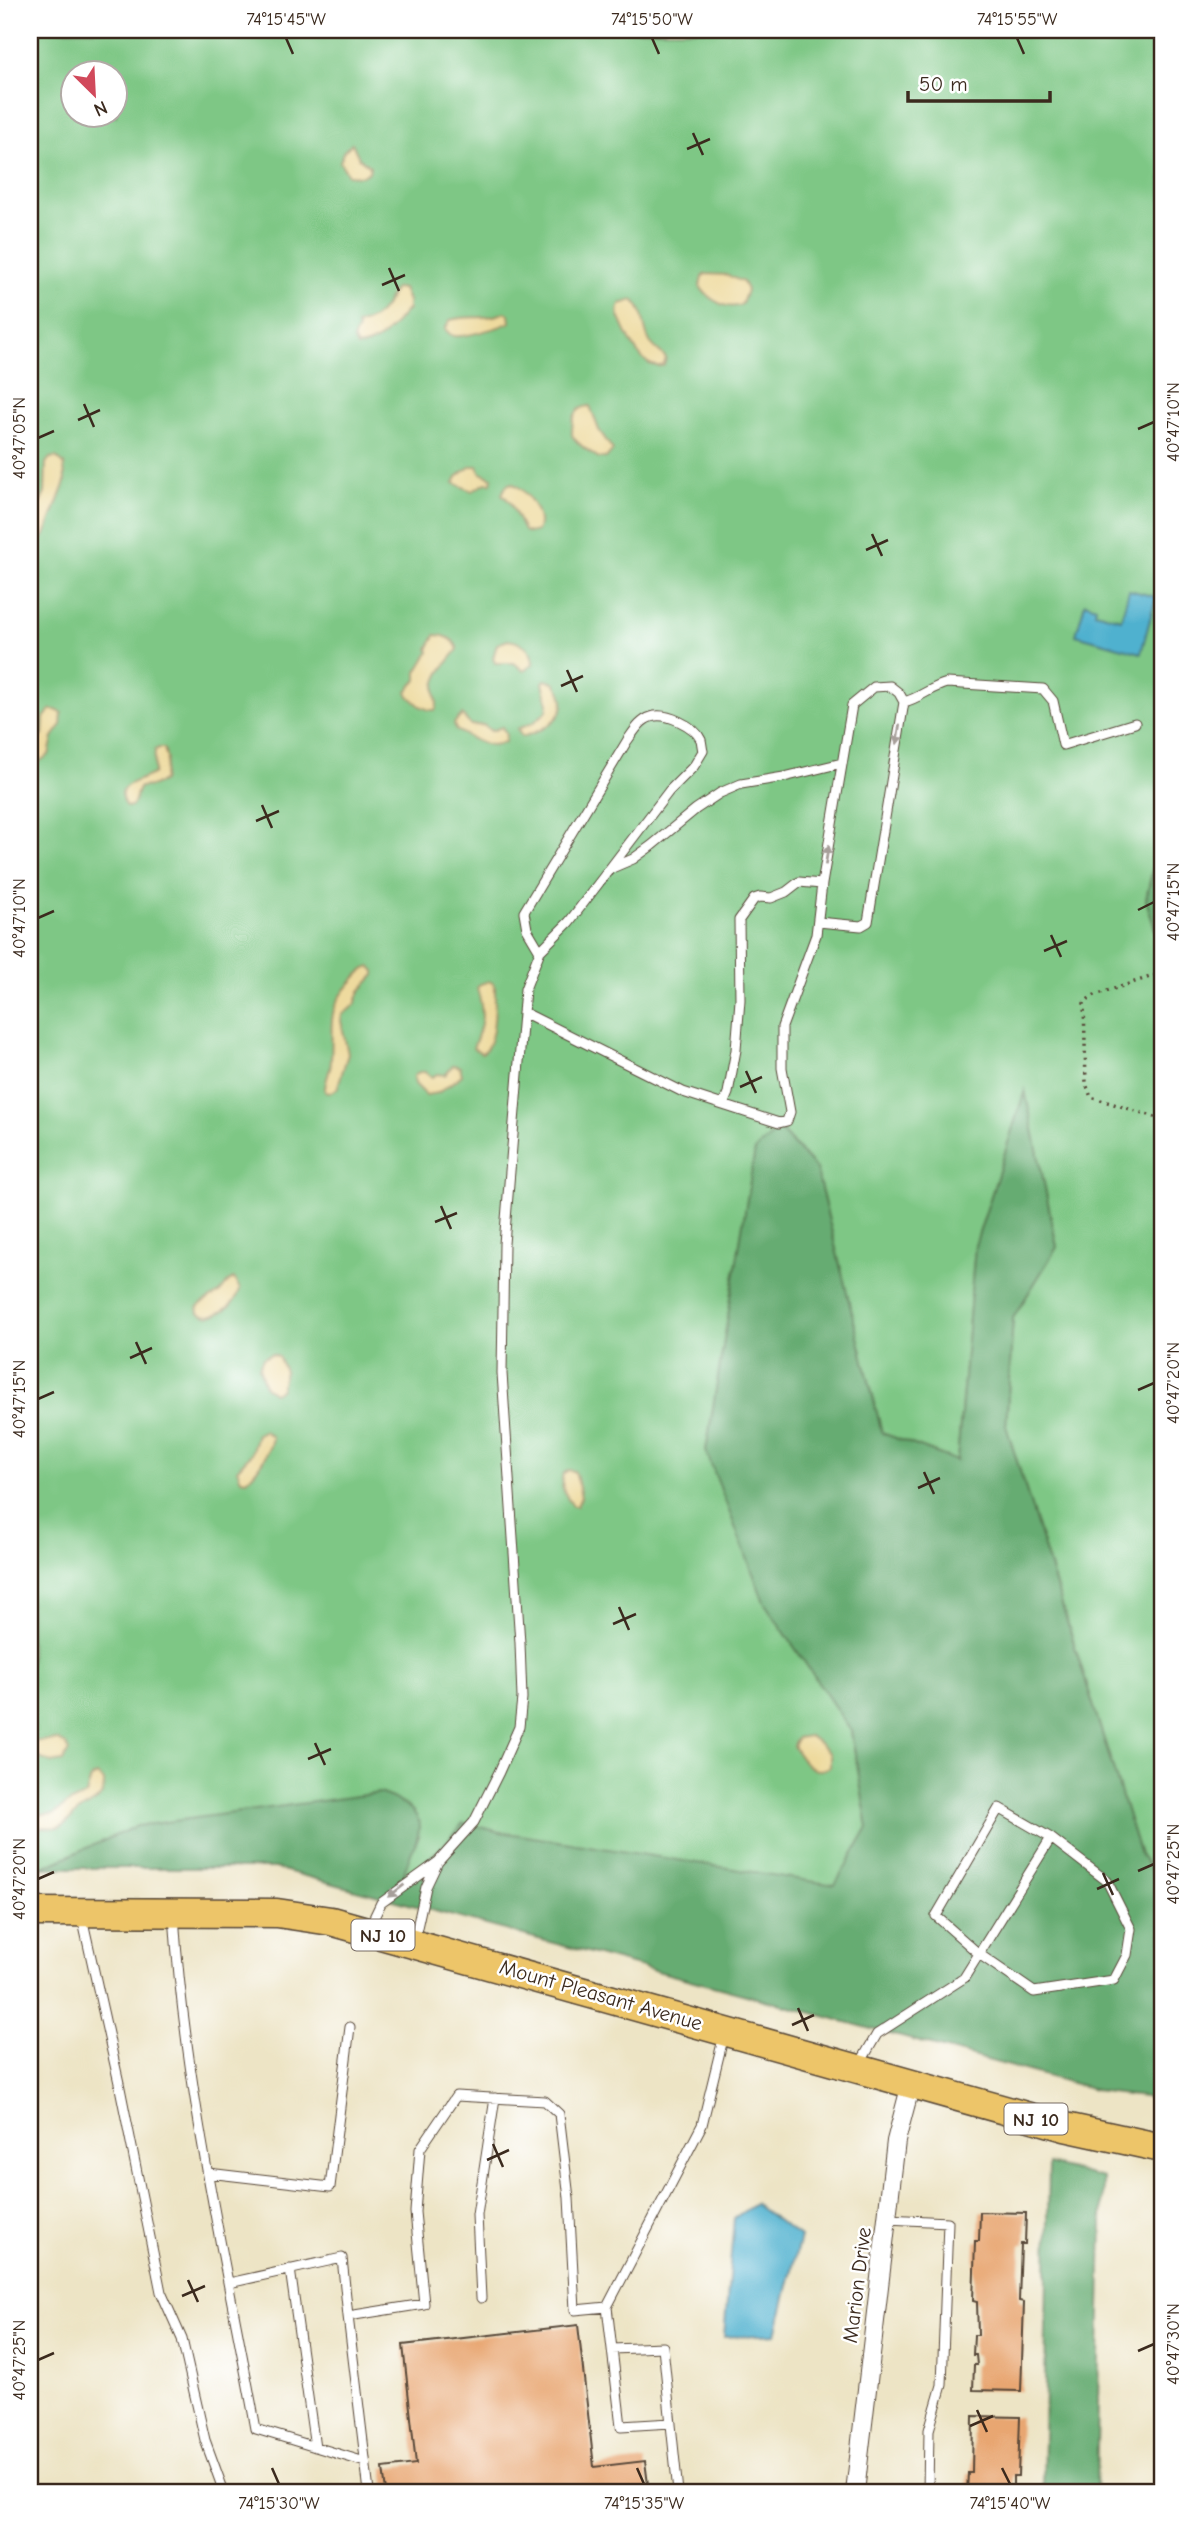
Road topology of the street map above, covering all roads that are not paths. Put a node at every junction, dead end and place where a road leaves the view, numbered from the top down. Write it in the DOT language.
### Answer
graph roads {
  1 [pos="904,702"];
  2 [pos="1135,723"];
  3 [pos="842,764"];
  4 [pos="610,869"];
  5 [pos="822,884"];
  6 [pos="818,922"];
  7 [pos="540,951"];
  8 [pos="523,1012"];
  9 [pos="723,1105"];
  10 [pos="1051,1838"];
  11 [pos="438,1862"];
  12 [pos="30,1912"];
  13 [pos="81,1912"];
  14 [pos="173,1912"];
  15 [pos="368,1931"];
  16 [pos="413,1943"];
  17 [pos="979,1954"];
  18 [pos="350,2027"];
  19 [pos="725,2030"];
  20 [pos="857,2068"];
  21 [pos="911,2084"];
  22 [pos="495,2098"];
  23 [pos="1162,2148"];
  24 [pos="208,2173"];
  25 [pos="887,2219"];
  26 [pos="290,2269"];
  27 [pos="229,2283"];
  28 [pos="481,2298"];
  29 [pos="607,2307"];
  30 [pos="348,2316"];
  31 [pos="612,2349"];
  32 [pos="671,2423"];
  33 [pos="315,2447"];
  34 [pos="365,2462"];
  35 [pos="224,2492"];
  36 [pos="369,2492"];
  37 [pos="678,2492"];
  38 [pos="855,2492"];
  39 [pos="928,2492"];
  1 -- 2 [label="lane"];
  1 -- 3 [label="lane"];
  1 -- 6 [label="lane, one-way"];
  3 -- 4 [label="lane"];
  5 -- 3 [label="lane, one-way"];
  4 -- 7 [label="lane"];
  4 -- 7 [label="lane"];
  5 -- 6 [label="lane"];
  5 -- 9 [label="lane"];
  6 -- 9 [label="lane"];
  7 -- 8 [label="lane"];
  8 -- 9 [label="lane"];
  8 -- 11 [label="lane"];
  10 -- 17 [label="lane"];
  10 -- 17 [label="lane"];
  10 -- 17 [label="lane"];
  11 -- 15 [label="lane, one-way"];
  11 -- 16 [label="lane"];
  12 -- 13 [label="main road, Mount Pleasant Avenue / NJ 10"];
  13 -- 14 [label="main road, Mount Pleasant Avenue / NJ 10"];
  13 -- 35 [label="lane"];
  14 -- 15 [label="main road, Mount Pleasant Avenue / NJ 10"];
  14 -- 24 [label="lane"];
  15 -- 16 [label="main road, Mount Pleasant Avenue / NJ 10"];
  16 -- 19 [label="main road, Mount Pleasant Avenue / NJ 10"];
  17 -- 20 [label="lane"];
  18 -- 24 [label="lane"];
  19 -- 20 [label="main road, Mount Pleasant Avenue / NJ 10"];
  19 -- 29 [label="lane"];
  20 -- 21 [label="main road, Mount Pleasant Avenue / NJ 10"];
  21 -- 23 [label="main road, Mount Pleasant Avenue / NJ 10"];
  21 -- 25 [label="street, Marion Drive"];
  22 -- 28 [label="lane"];
  22 -- 29 [label="lane"];
  22 -- 30 [label="lane"];
  24 -- 27 [label="lane"];
  25 -- 38 [label="street, Marion Drive"];
  25 -- 39 [label="lane"];
  26 -- 27 [label="lane"];
  26 -- 30 [label="lane"];
  26 -- 33 [label="lane"];
  27 -- 33 [label="lane"];
  29 -- 31 [label="lane"];
  30 -- 34 [label="lane"];
  31 -- 32 [label="lane"];
  31 -- 32 [label="lane"];
  32 -- 37 [label="lane"];
  33 -- 34 [label="lane"];
  34 -- 36 [label="lane"];
}
